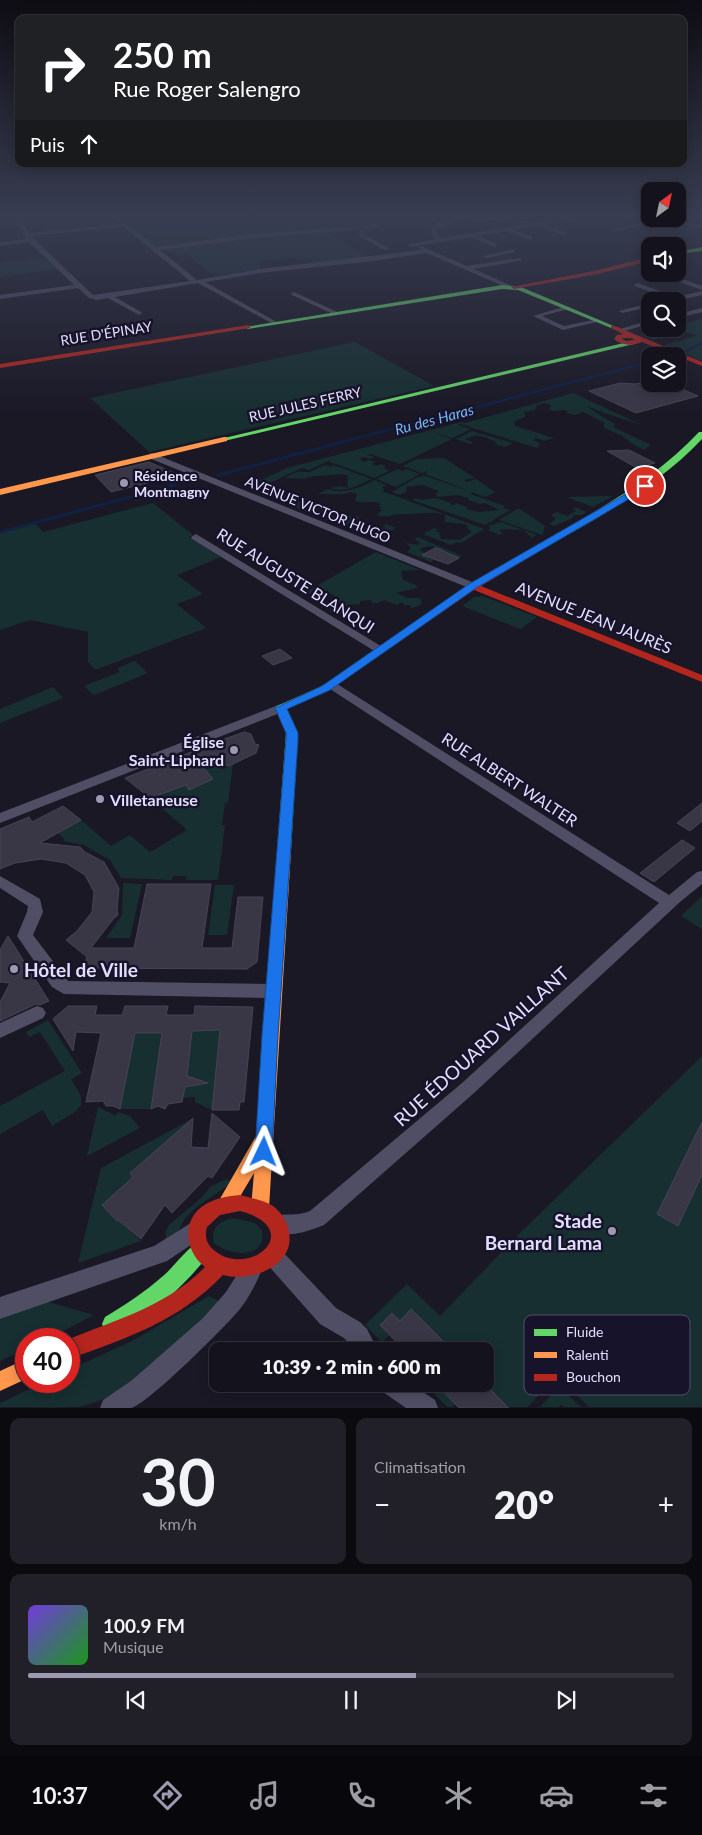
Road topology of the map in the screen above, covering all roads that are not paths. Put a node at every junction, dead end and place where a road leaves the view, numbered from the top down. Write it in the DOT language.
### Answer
graph roads {
  1 [pos="77,283"];
  2 [pos="194,283"];
  3 [pos="199,283"];
  4 [pos="502,283"];
  5 [pos="537,283"];
  6 [pos="689,283"];
  7 [pos="637,285"];
  8 [pos="80,286"];
  9 [pos="512,287"];
  10 [pos="702,288"];
  11 [pos="656,292"];
  12 [pos="702,293"];
  13 [pos="294,294"];
  14 [pos="692,296"];
  15 [pos="0,297"];
  16 [pos="110,297"];
  17 [pos="686,297"];
  18 [pos="702,299"];
  19 [pos="641,307"];
  20 [pos="566,308"];
  21 [pos="702,310"];
  22 [pos="622,311"];
  23 [pos="139,313"];
  24 [pos="335,313"];
  25 [pos="686,314"];
  26 [pos="598,321"];
  27 [pos="273,322"];
  28 [pos="641,327"];
  29 [pos="619,339"];
  30 [pos="636,340"];
  31 [pos="702,364"];
  32 [pos="0,366"];
  33 [pos="702,434"];
  34 [pos="152,456"];
  35 [pos="0,492"];
  36 [pos="196,536"];
  37 [pos="473,586"];
  38 [pos="380,650"];
  39 [pos="702,679"];
  40 [pos="331,684"];
  41 [pos="281,708"];
  42 [pos="0,818"];
  43 [pos="702,876"];
  44 [pos="0,881"];
  45 [pos="670,903"];
  46 [pos="273,991"];
  47 [pos="37,1013"];
  48 [pos="0,1031"];
  49 [pos="264,1139"];
  50 [pos="226,1204"];
  51 [pos="260,1208"];
  52 [pos="279,1224"];
  53 [pos="194,1231"];
  54 [pos="200,1251"];
  55 [pos="273,1256"];
  56 [pos="220,1264"];
  57 [pos="252,1268"];
  58 [pos="0,1308"];
  59 [pos="364,1342"];
  60 [pos="80,1343"];
  61 [pos="80,1344"];
  62 [pos="15,1374"];
  63 [pos="0,1381"];
  64 [pos="404,1392"];
  65 [pos="111,1408"];
  66 [pos="427,1408"];
  1 -- 8 [label="street"];
  2 -- 16 [label="street"];
  3 -- 27 [label="street"];
  4 -- 9 [label="street"];
  5 -- 9 [label="street, RUE D'ÉPINAY"];
  6 -- 10 [label="street"];
  7 -- 11 [label="street"];
  8 -- 15 [label="street"];
  8 -- 16 [label="street"];
  9 -- 20 [label="street"];
  9 -- 24 [label="street, RUE D'ÉPINAY"];
  12 -- 14 [label="street"];
  13 -- 24 [label="street"];
  14 -- 17 [label="street"];
  14 -- 18 [label="street"];
  16 -- 23 [label="street"];
  19 -- 22 [label="street"];
  20 -- 26 [label="street"];
  20 -- 26 [label="street"];
  21 -- 25 [label="street"];
  24 -- 27 [label="street, RUE D'ÉPINAY"];
  26 -- 29 [label="street"];
  27 -- 32 [label="street, RUE D'ÉPINAY"];
  28 -- 29 [label="street"];
  29 -- 30 [label="street, RUE JULES FERRY"];
  29 -- 30 [label="street"];
  29 -- 34 [label="street, RUE JULES FERRY"];
  30 -- 31 [label="street"];
  33 -- 37 [label="street"];
  34 -- 35 [label="street, RUE JULES FERRY"];
  34 -- 37 [label="street, AVENUE VICTOR HUGO"];
  36 -- 38 [label="street, RUE AUGUSTE BLANQUI"];
  37 -- 38 [label="street"];
  37 -- 39 [label="street, AVENUE JEAN JAURÈS"];
  38 -- 40 [label="street"];
  40 -- 41 [label="street"];
  40 -- 45 [label="street, RUE ALBERT WALTER"];
  41 -- 42 [label="street"];
  41 -- 46 [label="street"];
  43 -- 45 [label="street, RUE ÉDOUARD VAILLANT"];
  44 -- 46 [label="street"];
  45 -- 52 [label="street, RUE ÉDOUARD VAILLANT"];
  46 -- 49 [label="street"];
  47 -- 48 [label="street"];
  49 -- 50 [label="street"];
  49 -- 51 [label="street"];
  50 -- 51 [label="street"];
  50 -- 53 [label="street"];
  51 -- 52 [label="street"];
  52 -- 55 [label="street"];
  53 -- 54 [label="street"];
  53 -- 58 [label="street"];
  54 -- 56 [label="street"];
  54 -- 60 [label="street"];
  55 -- 57 [label="street"];
  55 -- 59 [label="street"];
  56 -- 57 [label="street"];
  56 -- 61 [label="street"];
  57 -- 65 [label="street"];
  62 -- 63 [label="street"];
  64 -- 66 [label="street"];
}
